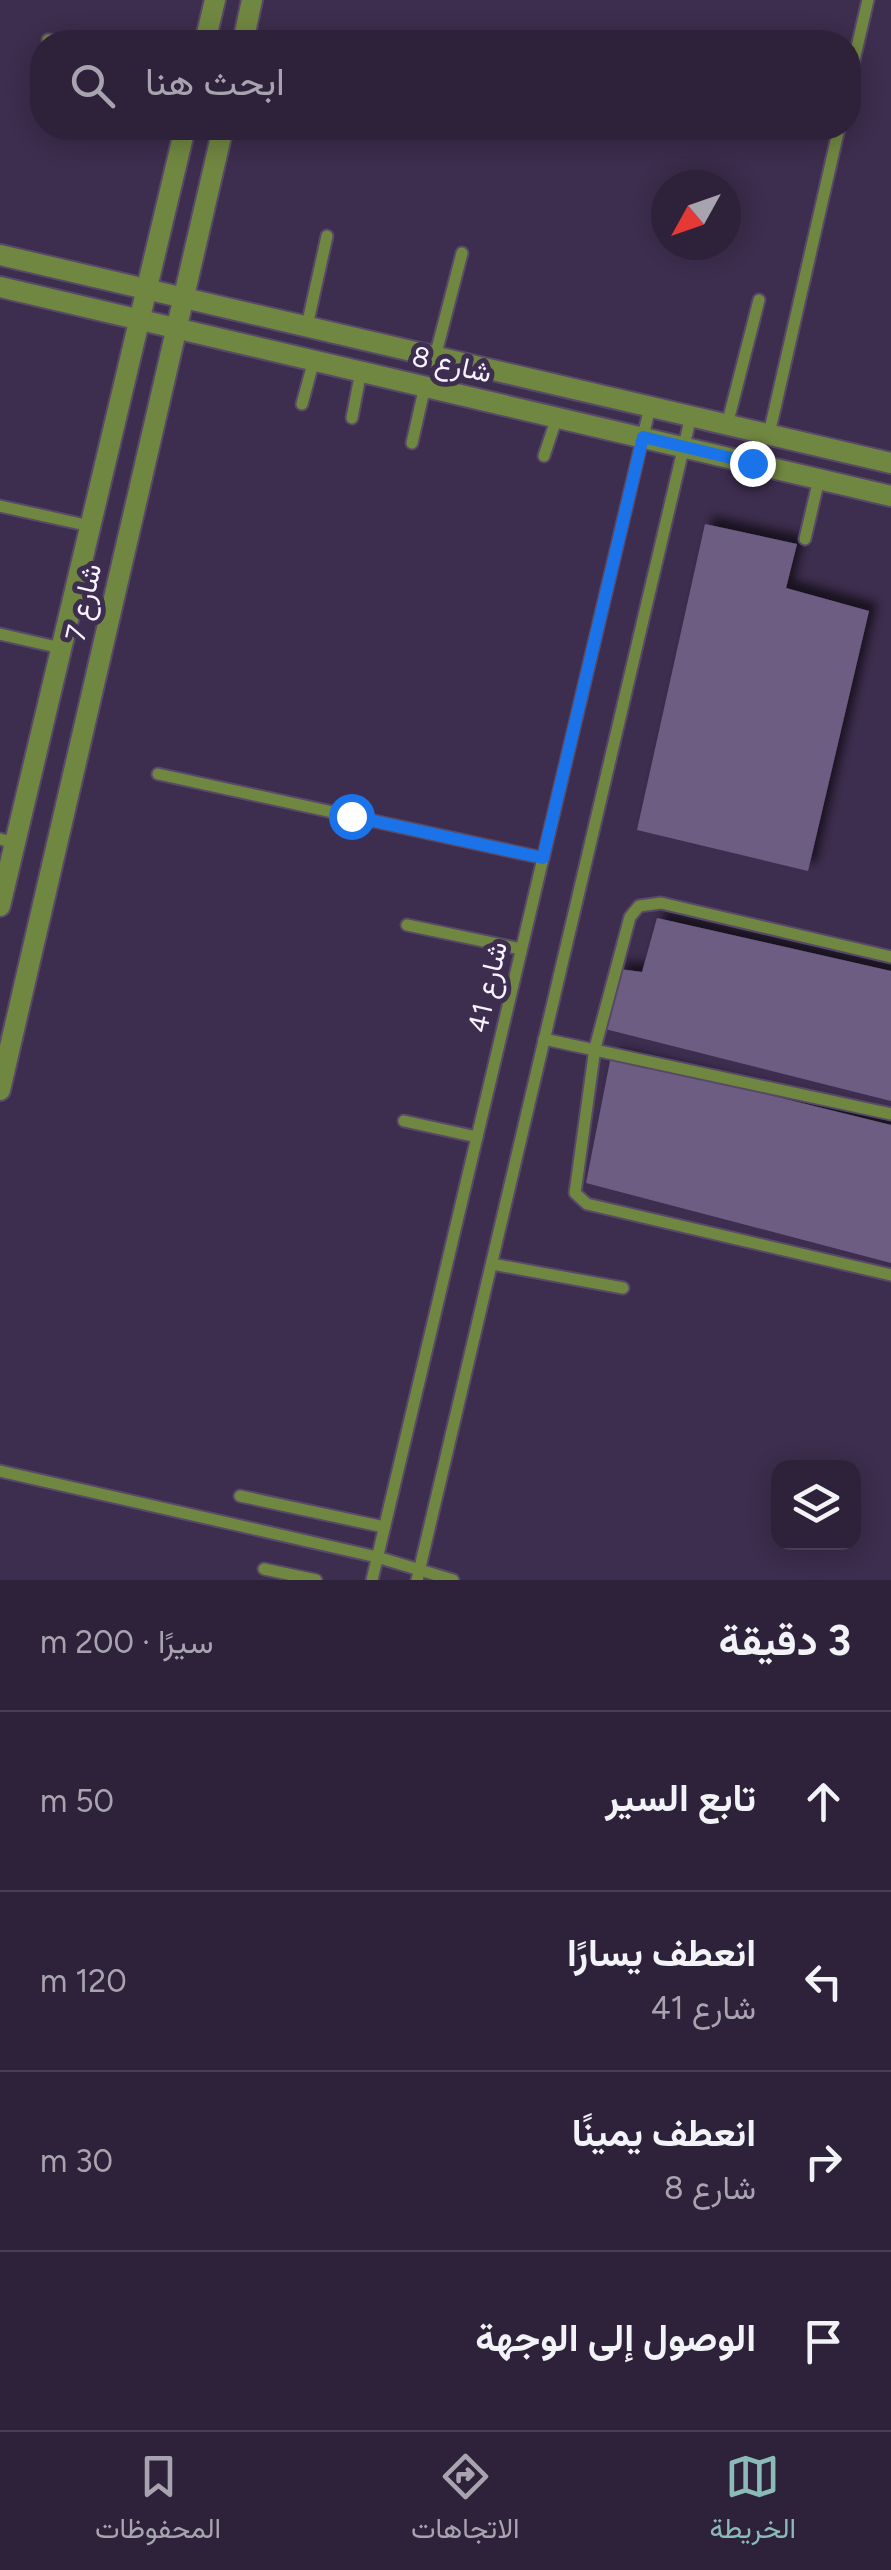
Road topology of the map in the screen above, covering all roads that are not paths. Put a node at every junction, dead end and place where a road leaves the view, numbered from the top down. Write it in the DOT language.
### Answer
graph roads {
  1 [pos="215,0"];
  2 [pos="252,0"];
  3 [pos="868,0"];
  4 [pos="208,30"];
  5 [pos="246,30"];
  6 [pos="861,30"];
  7 [pos="181,140"];
  8 [pos="220,140"];
  9 [pos="836,140"];
  10 [pos="328,236"];
  11 [pos="462,253"];
  12 [pos="0,255"];
  13 [pos="0,287"];
  14 [pos="146,289"];
  15 [pos="184,298"];
  16 [pos="759,300"];
  17 [pos="139,319"];
  18 [pos="307,326"];
  19 [pos="176,328"];
  20 [pos="436,356"];
  21 [pos="314,360"];
  22 [pos="360,371"];
  23 [pos="425,386"];
  24 [pos="302,404"];
  25 [pos="650,406"];
  26 [pos="691,416"];
  27 [pos="557,417"];
  28 [pos="352,418"];
  29 [pos="727,425"];
  30 [pos="769,434"];
  31 [pos="643,437"];
  32 [pos="412,443"];
  33 [pos="684,447"];
  34 [pos="544,456"];
  35 [pos="891,463"];
  36 [pos="820,479"];
  37 [pos="891,496"];
  38 [pos="0,506"];
  39 [pos="90,526"];
  40 [pos="805,538"];
  41 [pos="0,634"];
  42 [pos="61,648"];
  43 [pos="158,774"];
  44 [pos="8,841"];
  45 [pos="543,858"];
  46 [pos="0,906"];
  47 [pos="407,925"];
  48 [pos="521,950"];
  49 [pos="891,957"];
  50 [pos="544,1039"];
  51 [pos="595,1048"];
  52 [pos="0,1090"];
  53 [pos="891,1114"];
  54 [pos="404,1121"];
  55 [pos="477,1136"];
  56 [pos="492,1264"];
  57 [pos="891,1275"];
  58 [pos="623,1288"];
  59 [pos="0,1471"];
  60 [pos="240,1496"];
  61 [pos="384,1527"];
  62 [pos="377,1558"];
  63 [pos="264,1569"];
  64 [pos="418,1576"];
  65 [pos="316,1580"];
  66 [pos="372,1580"];
  67 [pos="452,1580"];
  1 -- 4 [label="street"];
  2 -- 5 [label="street"];
  3 -- 6 [label="lane"];
  7 -- 14 [label="street, شارع 7"];
  8 -- 15 [label="street, شارع 7"];
  9 -- 30 [label="lane"];
  10 -- 18 [label="lane"];
  11 -- 20 [label="lane"];
  12 -- 14 [label="street, شارع 8"];
  13 -- 17 [label="street, شارع 8"];
  14 -- 15 [label="street, شارع 8"];
  14 -- 17 [label="street, شارع 7"];
  15 -- 18 [label="street, شارع 8"];
  15 -- 19 [label="street, شارع 7"];
  16 -- 29 [label="lane"];
  17 -- 19 [label="street, شارع 8"];
  17 -- 39 [label="street, شارع 7"];
  18 -- 20 [label="street, شارع 8"];
  19 -- 21 [label="street, شارع 8"];
  19 -- 52 [label="street, شارع 7"];
  20 -- 25 [label="street, شارع 8"];
  21 -- 22 [label="street, شارع 8"];
  21 -- 24 [label="lane"];
  22 -- 23 [label="street, شارع 8"];
  22 -- 28 [label="lane"];
  23 -- 27 [label="street, شارع 8"];
  23 -- 32 [label="lane"];
  25 -- 26 [label="street, شارع 8"];
  25 -- 31 [label="lane, شارع 41"];
  26 -- 29 [label="street, شارع 8"];
  26 -- 33 [label="lane"];
  27 -- 31 [label="street, شارع 8"];
  27 -- 34 [label="lane"];
  29 -- 30 [label="street, شارع 8"];
  30 -- 35 [label="street, شارع 8"];
  31 -- 33 [label="street, شارع 8"];
  31 -- 45 [label="lane, شارع 41"];
  33 -- 36 [label="street, شارع 8"];
  33 -- 50 [label="lane"];
  36 -- 37 [label="street, شارع 8"];
  36 -- 40 [label="lane"];
  38 -- 39 [label="lane"];
  39 -- 42 [label="street, شارع 7"];
  41 -- 42 [label="lane"];
  42 -- 44 [label="street, شارع 7"];
  43 -- 45 [label="lane"];
  44 -- 46 [label="street, شارع 7"];
  45 -- 48 [label="lane, شارع 41"];
  47 -- 48 [label="lane"];
  48 -- 55 [label="lane, شارع 41"];
  49 -- 51 [label="lane"];
  50 -- 51 [label="lane"];
  50 -- 56 [label="lane"];
  51 -- 53 [label="lane"];
  51 -- 57 [label="lane"];
  54 -- 55 [label="lane"];
  55 -- 61 [label="lane, شارع 41"];
  56 -- 58 [label="lane"];
  56 -- 64 [label="lane"];
  59 -- 62 [label="lane"];
  60 -- 61 [label="lane"];
  61 -- 62 [label="lane, شارع 41"];
  62 -- 64 [label="lane"];
  62 -- 66 [label="lane, شارع 41"];
  63 -- 65 [label="lane"];
  64 -- 67 [label="lane"];
}
